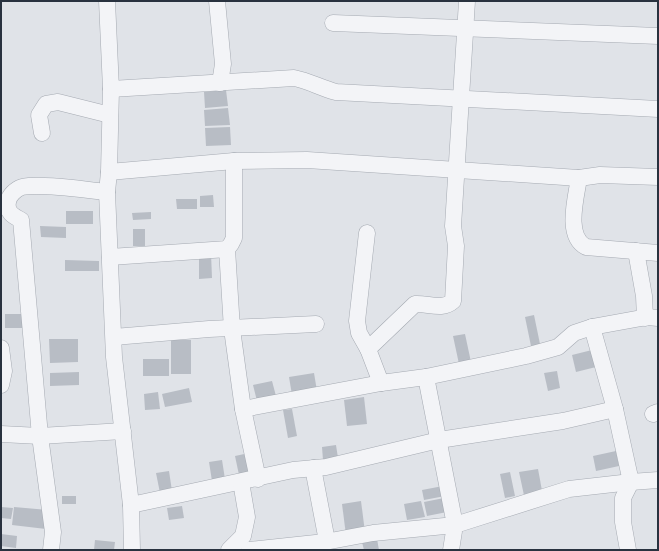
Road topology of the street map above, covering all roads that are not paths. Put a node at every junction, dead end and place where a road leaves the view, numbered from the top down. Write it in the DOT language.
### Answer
graph roads {
  1 [pos="107,1"];
  2 [pos="217,1"];
  3 [pos="467,1"];
  4 [pos="334,23"];
  5 [pos="466,27"];
  6 [pos="658,36"];
  7 [pos="220,83"];
  8 [pos="110,89"];
  9 [pos="462,97"];
  10 [pos="658,109"];
  11 [pos="110,115"];
  12 [pos="42,133"];
  13 [pos="234,161"];
  14 [pos="457,170"];
  15 [pos="109,172"];
  16 [pos="658,177"];
  17 [pos="579,178"];
  18 [pos="107,192"];
  19 [pos="367,233"];
  20 [pos="227,249"];
  21 [pos="636,251"];
  22 [pos="658,253"];
  23 [pos="110,257"];
  24 [pos="651,318"];
  25 [pos="316,324"];
  26 [pos="592,327"];
  27 [pos="232,329"];
  28 [pos="114,336"];
  29 [pos="1,348"];
  30 [pos="368,349"];
  31 [pos="426,376"];
  32 [pos="381,383"];
  33 [pos="1,385"];
  34 [pos="243,409"];
  35 [pos="615,409"];
  36 [pos="123,431"];
  37 [pos="1,434"];
  38 [pos="40,436"];
  39 [pos="438,440"];
  40 [pos="313,468"];
  41 [pos="258,479"];
  42 [pos="658,480"];
  43 [pos="241,482"];
  44 [pos="631,482"];
  45 [pos="131,505"];
  46 [pos="455,525"];
  47 [pos="327,541"];
  48 [pos="301,548"];
  49 [pos="51,550"];
  50 [pos="132,550"];
  51 [pos="229,550"];
  52 [pos="249,550"];
  53 [pos="451,550"];
  54 [pos="628,550"];
  1 -- 8 [label="street"];
  2 -- 7 [label="street"];
  3 -- 5 [label="street"];
  4 -- 5 [label="street"];
  5 -- 6 [label="street"];
  5 -- 9 [label="street"];
  7 -- 8 [label="street"];
  7 -- 9 [label="street"];
  8 -- 11 [label="street"];
  9 -- 10 [label="street"];
  9 -- 14 [label="street"];
  11 -- 12 [label="street"];
  11 -- 15 [label="street"];
  13 -- 14 [label="street"];
  13 -- 15 [label="street"];
  13 -- 20 [label="street"];
  14 -- 17 [label="street"];
  14 -- 30 [label="street"];
  15 -- 18 [label="street"];
  16 -- 17 [label="street"];
  17 -- 21 [label="street"];
  18 -- 23 [label="street"];
  18 -- 38 [label="street"];
  19 -- 30 [label="street"];
  20 -- 23 [label="street"];
  20 -- 27 [label="street"];
  21 -- 22 [label="street"];
  21 -- 24 [label="street"];
  23 -- 28 [label="street"];
  24 -- 26 [label="street"];
  25 -- 27 [label="street"];
  26 -- 31 [label="street"];
  26 -- 35 [label="street"];
  27 -- 28 [label="street"];
  27 -- 34 [label="street"];
  28 -- 36 [label="street"];
  29 -- 33 [label="street"];
  30 -- 32 [label="street"];
  31 -- 32 [label="street"];
  31 -- 39 [label="street"];
  32 -- 34 [label="street"];
  34 -- 41 [label="street"];
  35 -- 39 [label="street"];
  35 -- 44 [label="street"];
  36 -- 38 [label="street"];
  36 -- 45 [label="street"];
  37 -- 38 [label="street"];
  38 -- 49 [label="street"];
  39 -- 40 [label="street"];
  39 -- 46 [label="street"];
  40 -- 41 [label="street"];
  40 -- 47 [label="street"];
  41 -- 43 [label="street"];
  42 -- 44 [label="street"];
  43 -- 45 [label="street"];
  43 -- 51 [label="street"];
  44 -- 46 [label="street"];
  44 -- 54 [label="street"];
  45 -- 50 [label="street"];
  46 -- 47 [label="street"];
  46 -- 53 [label="street"];
  47 -- 48 [label="street"];
  48 -- 52 [label="street"];
}
